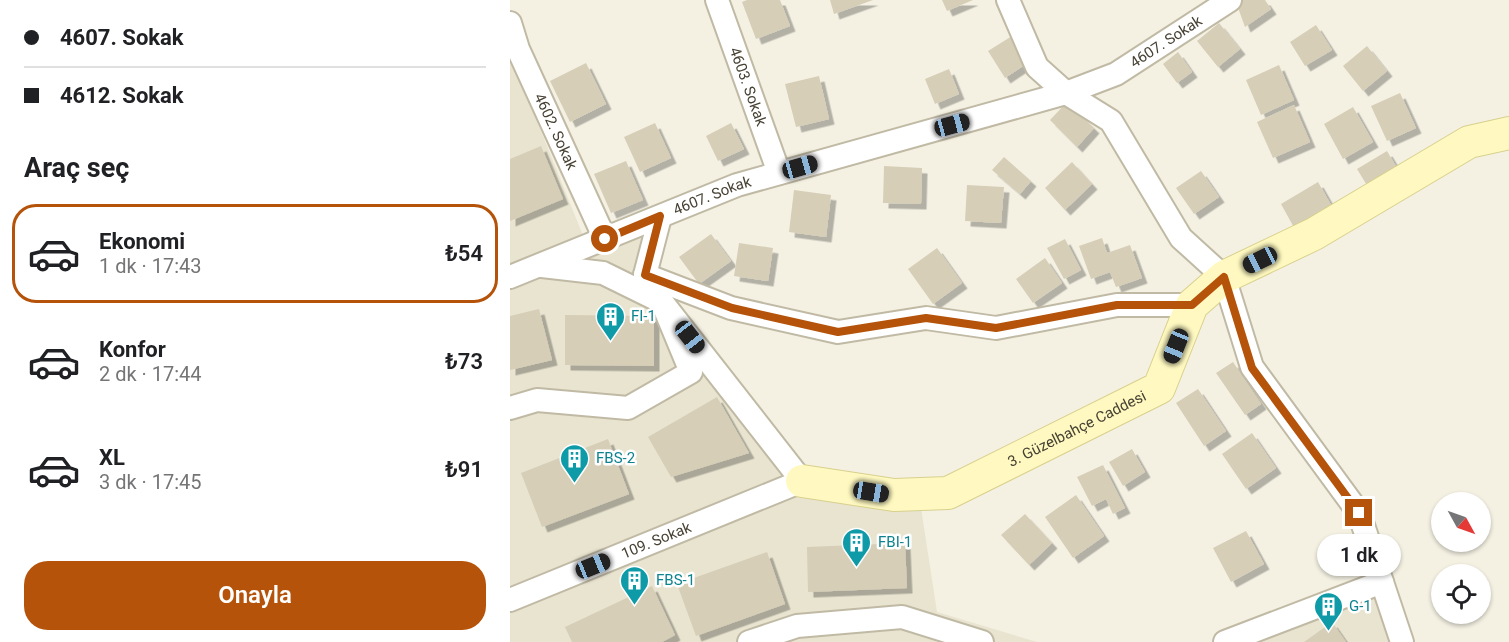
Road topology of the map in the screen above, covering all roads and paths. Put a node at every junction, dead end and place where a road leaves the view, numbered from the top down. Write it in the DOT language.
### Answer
graph roads {
  1 [pos="717,0"];
  2 [pos="1008,0"];
  3 [pos="1230,0"];
  4 [pos="510,23"];
  5 [pos="1066,93"];
  6 [pos="1509,133"];
  7 [pos="779,173"];
  8 [pos="660,216"];
  9 [pos="605,239"];
  10 [pos="538,266"];
  11 [pos="645,275"];
  12 [pos="510,277"];
  13 [pos="1224,277"];
  14 [pos="662,302"];
  15 [pos="1192,305"];
  16 [pos="510,408"];
  17 [pos="802,481"];
  18 [pos="1382,582"];
  19 [pos="510,600"];
  20 [pos="749,642"];
  21 [pos="982,642"];
  22 [pos="1225,642"];
  23 [pos="1402,642"];
  1 -- 7 [label="street, 4603. Sokak"];
  2 -- 5 [label="street"];
  3 -- 5 [label="street, 4607. Sokak"];
  4 -- 9 [label="street, 4602. Sokak"];
  5 -- 7 [label="street, 4607. Sokak"];
  5 -- 13 [label="street"];
  6 -- 13 [label="street, 3. Güzelbahçe Caddesi"];
  7 -- 8 [label="street, 4607. Sokak"];
  8 -- 9 [label="street, 4607. Sokak"];
  8 -- 11 [label="street"];
  9 -- 10 [label="street, 4607. Sokak"];
  10 -- 12 [label="street, 4607. Sokak"];
  10 -- 14 [label="street"];
  11 -- 14 [label="street"];
  11 -- 15 [label="street"];
  13 -- 15 [label="street, 3. Güzelbahçe Caddesi"];
  13 -- 18 [label="street"];
  14 -- 16 [label="street"];
  14 -- 17 [label="street"];
  15 -- 17 [label="street, 3. Güzelbahçe Caddesi"];
  17 -- 19 [label="street, 109. Sokak"];
  18 -- 22 [label="street"];
  18 -- 23 [label="street"];
  20 -- 21 [label="street"];
}
